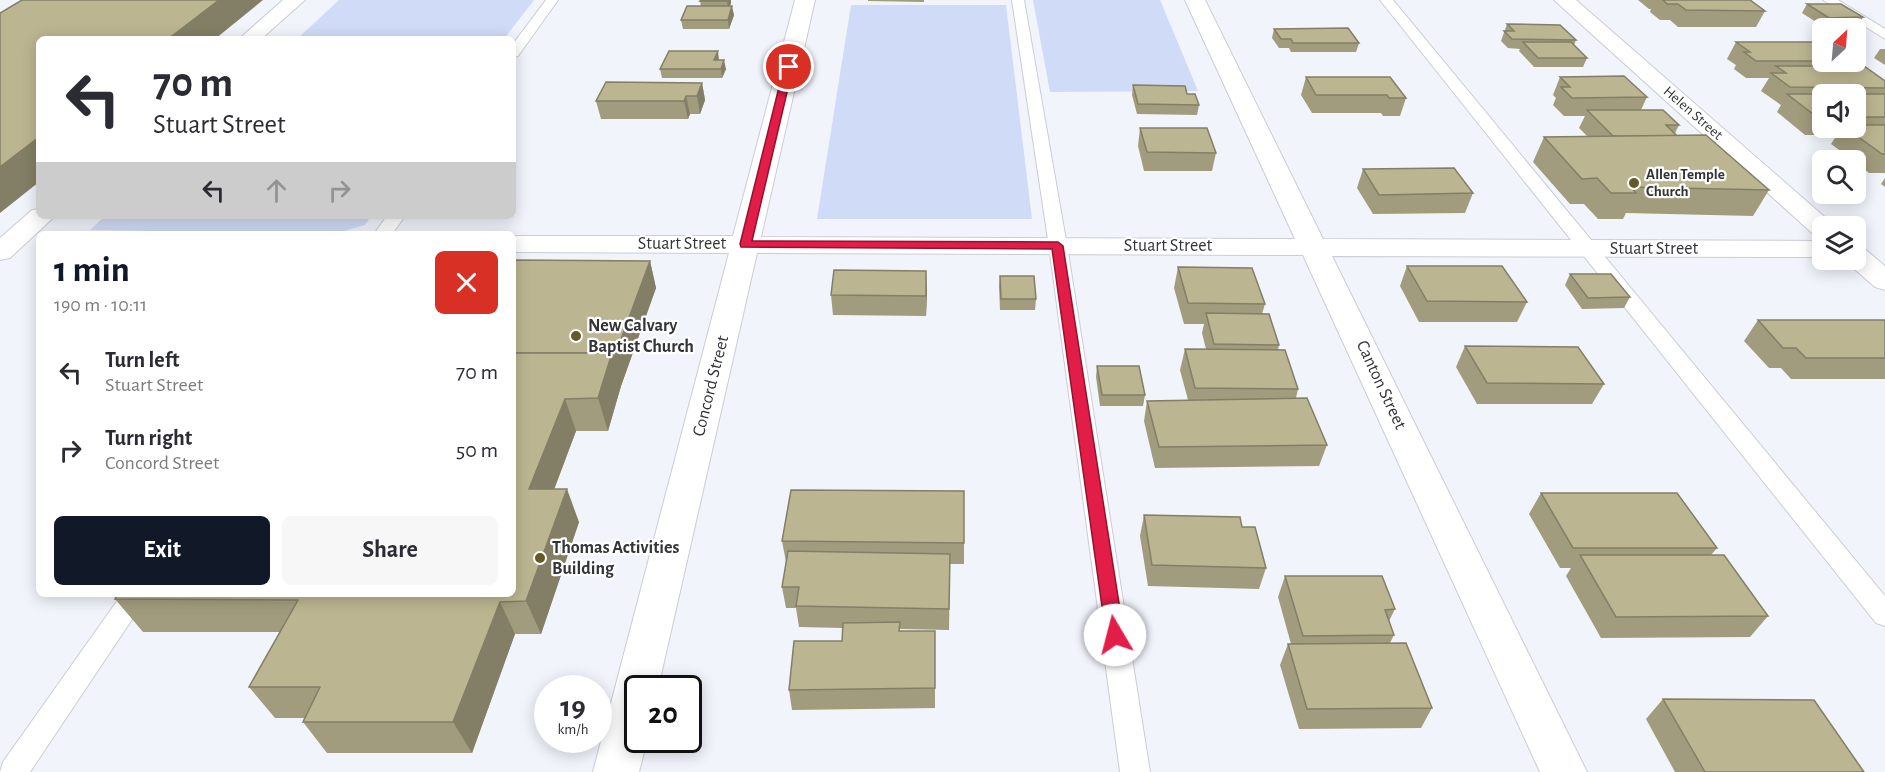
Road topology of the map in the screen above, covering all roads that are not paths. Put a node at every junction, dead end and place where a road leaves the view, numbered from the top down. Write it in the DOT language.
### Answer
graph roads {
  1 [pos="295,0"];
  2 [pos="552,0"];
  3 [pos="805,0"];
  4 [pos="1018,0"];
  5 [pos="1195,0"];
  6 [pos="1386,0"];
  7 [pos="1564,0"];
  8 [pos="1829,0"];
  9 [pos="1885,35"];
  10 [pos="253,36"];
  11 [pos="516,49"];
  12 [pos="1812,217"];
  13 [pos="38,219"];
  14 [pos="394,219"];
  15 [pos="384,231"];
  16 [pos="516,244"];
  17 [pos="745,244"];
  18 [pos="1058,246"];
  19 [pos="1316,247"];
  20 [pos="1588,248"];
  21 [pos="1812,249"];
  22 [pos="1866,250"];
  23 [pos="1885,250"];
  24 [pos="0,252"];
  25 [pos="1866,264"];
  26 [pos="1885,281"];
  27 [pos="133,597"];
  28 [pos="1885,615"];
  29 [pos="14,772"];
  30 [pos="616,772"];
  31 [pos="1135,772"];
  32 [pos="1564,772"];
  1 -- 10 [label="street"];
  2 -- 11 [label="lane"];
  3 -- 17 [label="street, Concord Street"];
  4 -- 18 [label="lane"];
  5 -- 19 [label="street, Canton Street"];
  6 -- 20 [label="lane"];
  7 -- 12 [label="street, Helen Street"];
  8 -- 9 [label="lane"];
  13 -- 24 [label="street"];
  14 -- 15 [label="lane"];
  16 -- 17 [label="street, Stuart Street"];
  17 -- 18 [label="street, Stuart Street"];
  17 -- 30 [label="street, Concord Street"];
  18 -- 19 [label="street, Stuart Street"];
  18 -- 31 [label="lane"];
  19 -- 20 [label="street, Stuart Street"];
  19 -- 32 [label="street, Canton Street"];
  20 -- 21 [label="street, Stuart Street"];
  20 -- 28 [label="lane"];
  22 -- 23 [label="street"];
  25 -- 26 [label="street"];
  27 -- 29 [label="lane"];
}
